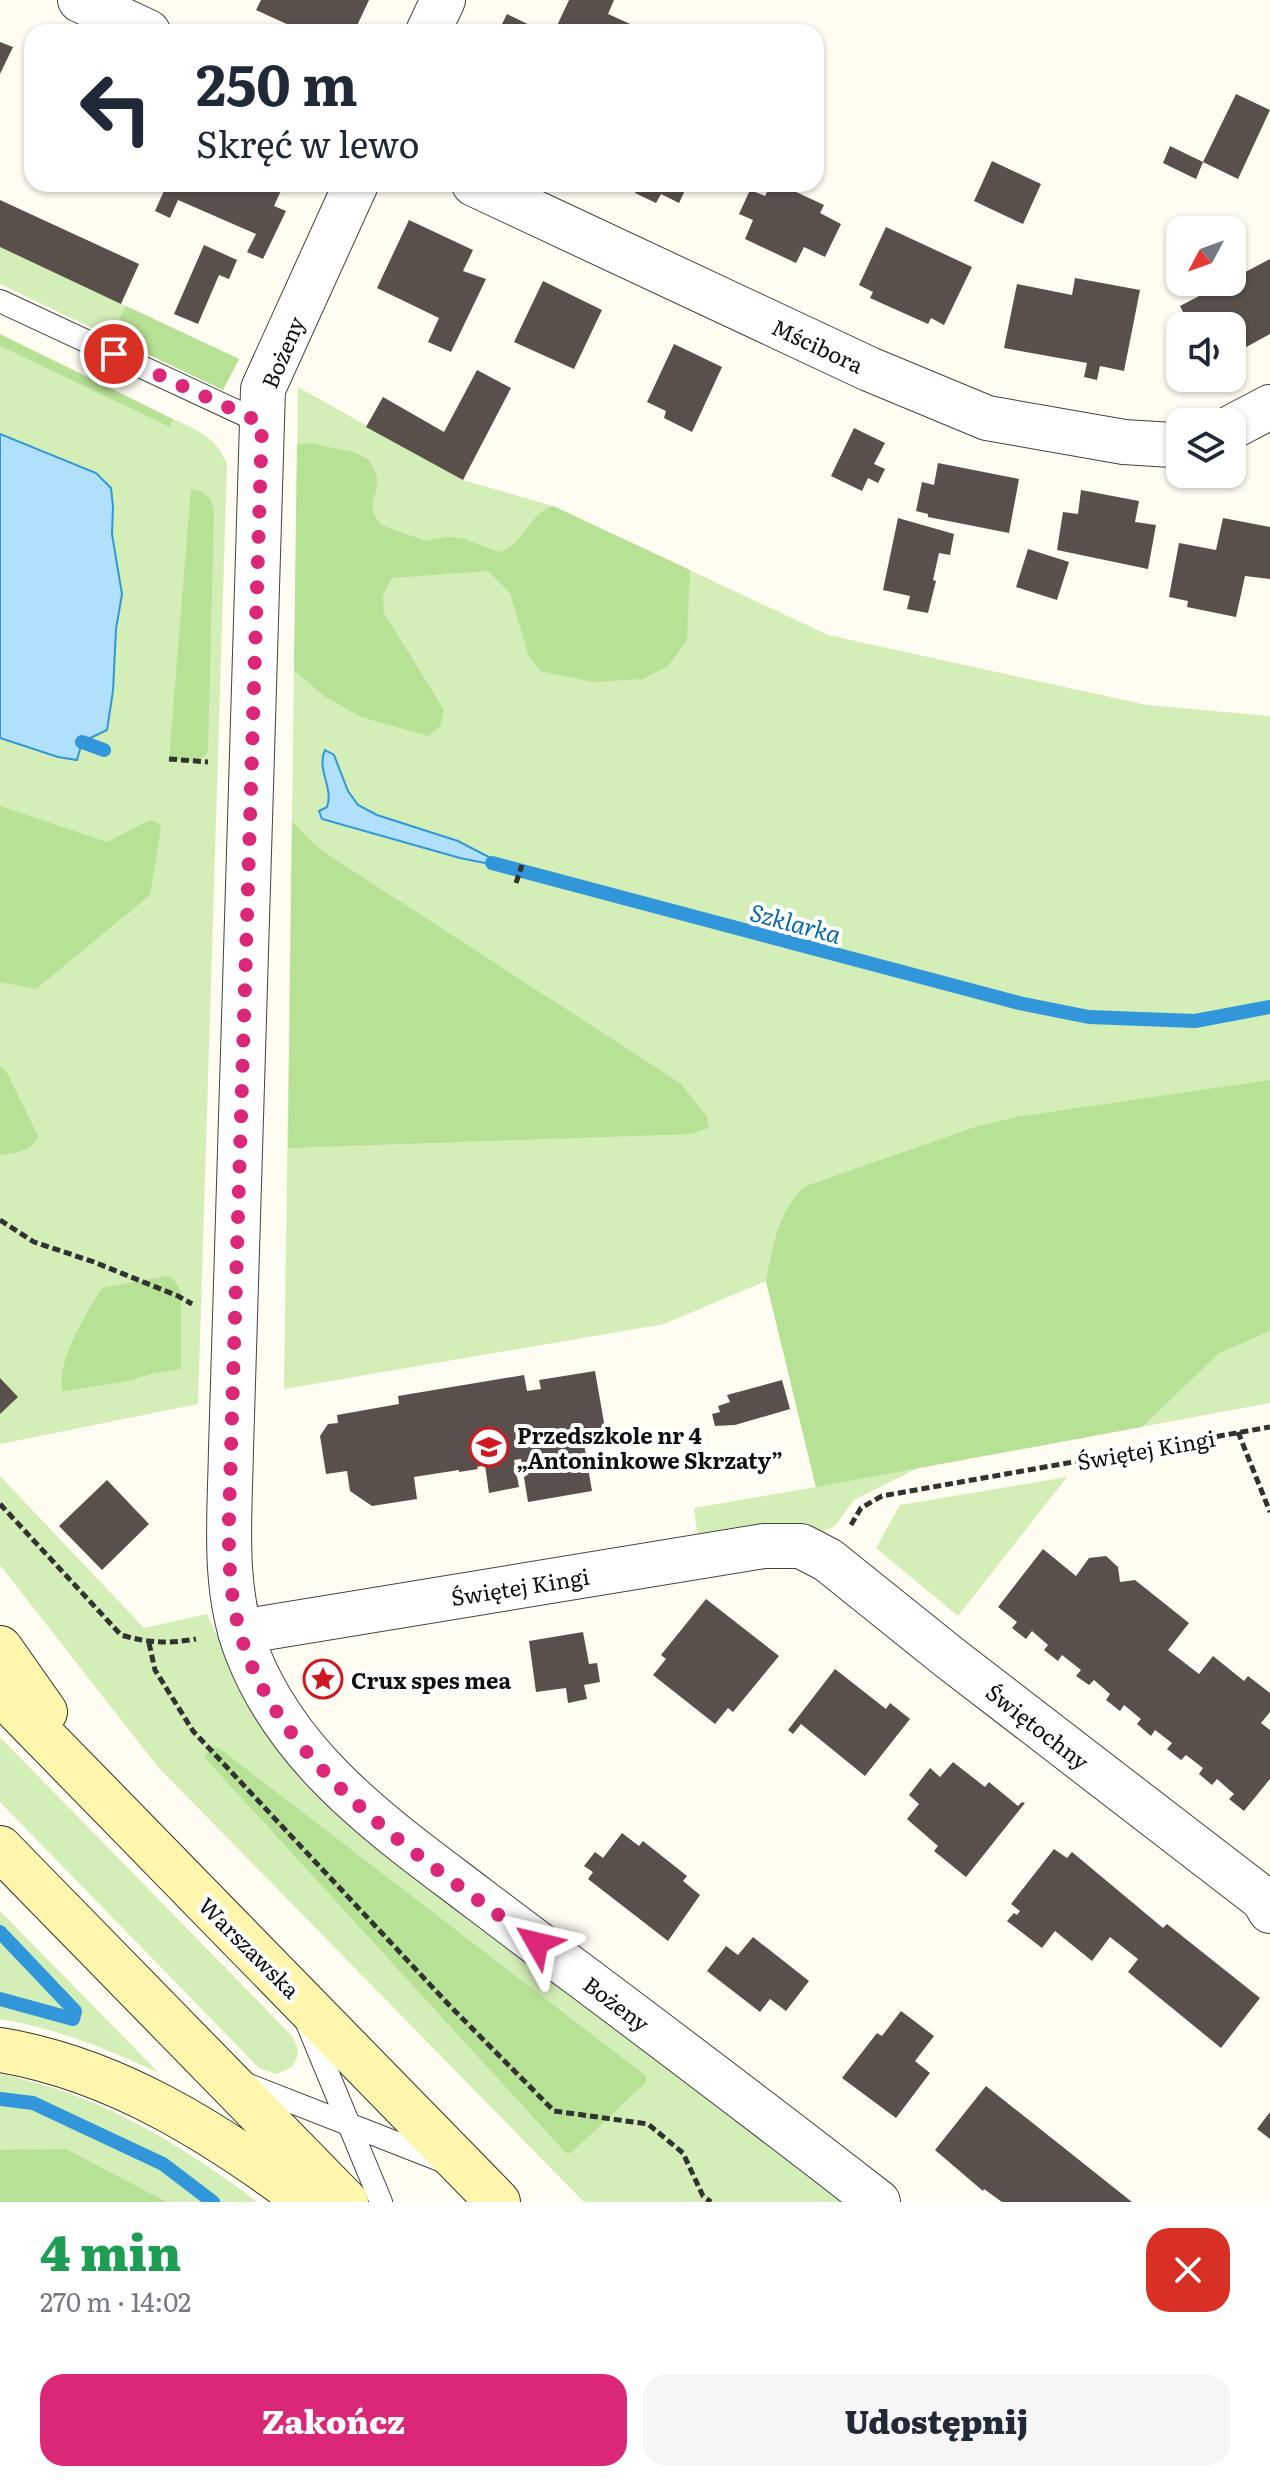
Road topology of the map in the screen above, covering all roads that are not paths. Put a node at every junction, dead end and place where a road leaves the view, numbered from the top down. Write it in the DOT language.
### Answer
graph roads {
  1 [pos="80,0"];
  2 [pos="443,0"];
  3 [pos="131,24"];
  4 [pos="432,24"];
  5 [pos="352,192"];
  6 [pos="491,192"];
  7 [pos="0,301"];
  8 [pos="1270,407"];
  9 [pos="1246,420"];
  10 [pos="262,423"];
  11 [pos="1166,445"];
  12 [pos="801,1546"];
  13 [pos="240,1632"];
  14 [pos="0,1648"];
  15 [pos="0,1692"];
  16 [pos="110,1805"];
  17 [pos="0,1848"];
  18 [pos="1268,1901"];
  19 [pos="294,1992"];
  20 [pos="0,2050"];
  21 [pos="221,2074"];
  22 [pos="349,2124"];
  23 [pos="468,2171"];
  24 [pos="308,2202"];
  25 [pos="346,2202"];
  26 [pos="381,2202"];
  27 [pos="498,2202"];
  28 [pos="878,2202"];
  1 -- 3 [label="street"];
  2 -- 4 [label="street"];
  5 -- 10 [label="street, Bożeny"];
  6 -- 11 [label="street, Mścibora"];
  7 -- 10 [label="lane"];
  8 -- 9 [label="street"];
  10 -- 13 [label="street, Bożeny"];
  12 -- 13 [label="street, Świętej Kingi"];
  12 -- 18 [label="street, Świętochny"];
  13 -- 28 [label="street, Bożeny"];
  14 -- 16 [label="main road"];
  15 -- 16 [label="main road, Warszawska"];
  16 -- 19 [label="main road, Warszawska"];
  17 -- 21 [label="main road"];
  19 -- 22 [label="lane"];
  19 -- 23 [label="main road, Warszawska"];
  20 -- 24 [label="main road"];
  21 -- 22 [label="lane"];
  21 -- 25 [label="main road"];
  22 -- 23 [label="lane"];
  22 -- 26 [label="lane"];
  23 -- 27 [label="main road, Warszawska"];
}
